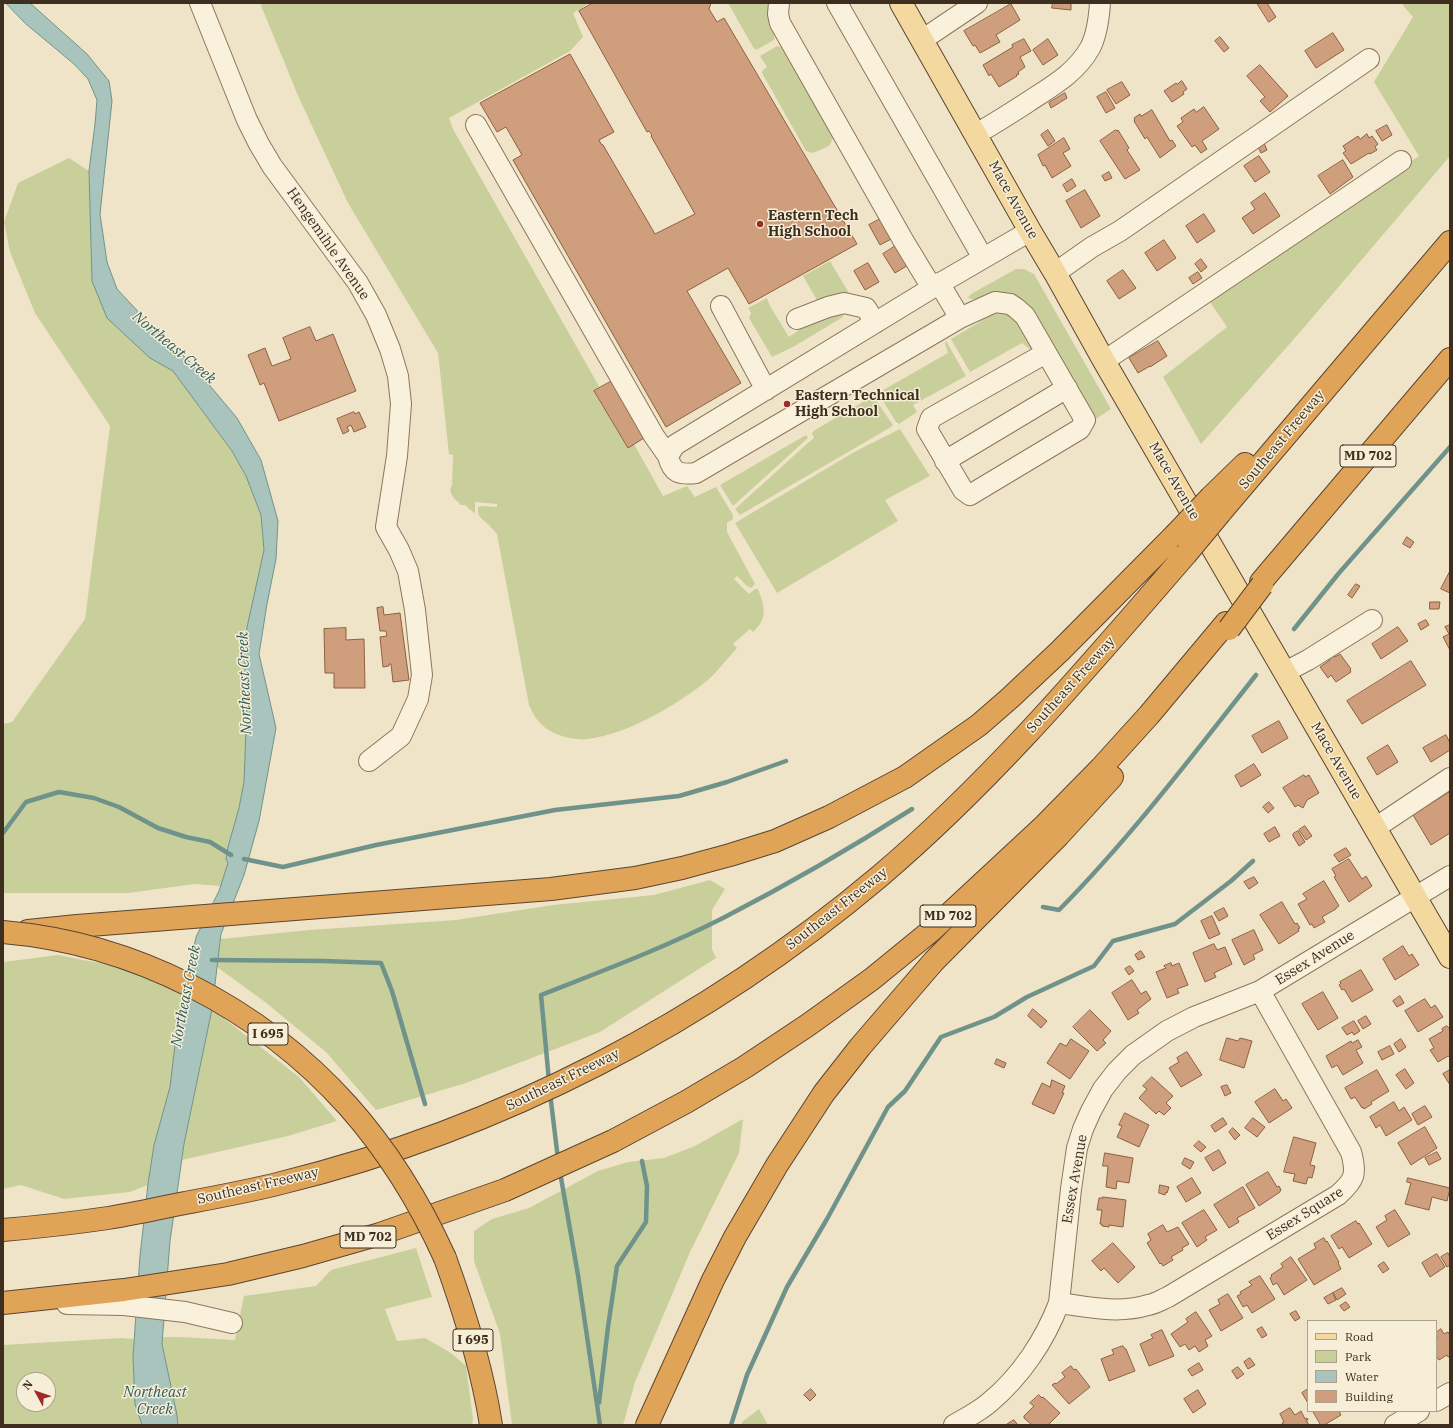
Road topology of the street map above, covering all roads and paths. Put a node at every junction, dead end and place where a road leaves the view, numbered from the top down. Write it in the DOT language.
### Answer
graph roads {
  1 [pos="200,3"];
  2 [pos="779,3"];
  3 [pos="837,3"];
  4 [pos="901,3"];
  5 [pos="977,3"];
  6 [pos="1100,3"];
  7 [pos="922,40"];
  8 [pos="1369,59"];
  9 [pos="476,126"];
  10 [pos="976,134"];
  11 [pos="1401,161"];
  12 [pos="1030,231"];
  13 [pos="1450,242"];
  14 [pos="983,258"];
  15 [pos="1055,272"];
  16 [pos="936,286"];
  17 [pos="720,306"];
  18 [pos="960,318"];
  19 [pos="797,319"];
  20 [pos="875,323"];
  21 [pos="1046,352"];
  22 [pos="1450,359"];
  23 [pos="1104,361"];
  24 [pos="1067,388"];
  25 [pos="766,390"];
  26 [pos="668,456"];
  27 [pos="945,461"];
  28 [pos="1216,505"];
  29 [pos="1372,620"];
  30 [pos="1227,626"];
  31 [pos="1285,672"];
  32 [pos="369,761"];
  33 [pos="1450,778"];
  34 [pos="1375,828"];
  35 [pos="1450,876"];
  36 [pos="1414,896"];
  37 [pos="3,933"];
  38 [pos="1450,957"];
  39 [pos="1260,991"];
  40 [pos="3,1230"];
  41 [pos="8,1303"];
  42 [pos="1058,1303"];
  43 [pos="232,1322"];
  44 [pos="1450,1393"];
  45 [pos="1437,1400"];
  46 [pos="1417,1412"];
  47 [pos="491,1425"];
  48 [pos="647,1425"];
  49 [pos="954,1425"];
  50 [pos="1395,1425"];
  1 -- 32 [label="street, Hengemihle Avenue"];
  2 -- 16 [label="street"];
  3 -- 14 [label="street"];
  4 -- 7 [label="main road, Mace Avenue"];
  5 -- 7 [label="street"];
  6 -- 10 [label="street"];
  7 -- 10 [label="main road, Mace Avenue"];
  8 -- 15 [label="street"];
  9 -- 26 [label="street"];
  10 -- 12 [label="main road, Mace Avenue"];
  11 -- 23 [label="street"];
  12 -- 14 [label="street"];
  12 -- 15 [label="main road, Mace Avenue"];
  13 -- 28 [label="highway"];
  14 -- 16 [label="street"];
  15 -- 23 [label="main road, Mace Avenue"];
  16 -- 18 [label="street"];
  16 -- 20 [label="street"];
  17 -- 25 [label="street"];
  18 -- 21 [label="street"];
  18 -- 26 [label="street"];
  19 -- 20 [label="street"];
  20 -- 25 [label="street"];
  21 -- 24 [label="street"];
  21 -- 27 [label="street"];
  22 -- 30 [label="highway, MD 702"];
  23 -- 31 [label="main road, Mace Avenue"];
  24 -- 27 [label="street"];
  24 -- 27 [label="street"];
  25 -- 26 [label="street"];
  28 -- 37 [label="highway, bridge"];
  28 -- 40 [label="highway, Southeast Freeway, bridge"];
  29 -- 31 [label="street"];
  30 -- 41 [label="highway, MD 702"];
  30 -- 48 [label="highway"];
  31 -- 34 [label="main road, Mace Avenue"];
  33 -- 34 [label="street"];
  34 -- 36 [label="main road, Mace Avenue"];
  35 -- 36 [label="street, Essex Avenue"];
  36 -- 38 [label="main road, Mace Avenue"];
  36 -- 39 [label="street, Essex Avenue"];
  37 -- 47 [label="highway, I 695, bridge"];
  39 -- 42 [label="street, Essex Avenue"];
  39 -- 42 [label="street, Essex Square"];
  41 -- 43 [label="street"];
  42 -- 49 [label="street, Essex Avenue"];
  44 -- 45 [label="street"];
  46 -- 50 [label="street"];
}
